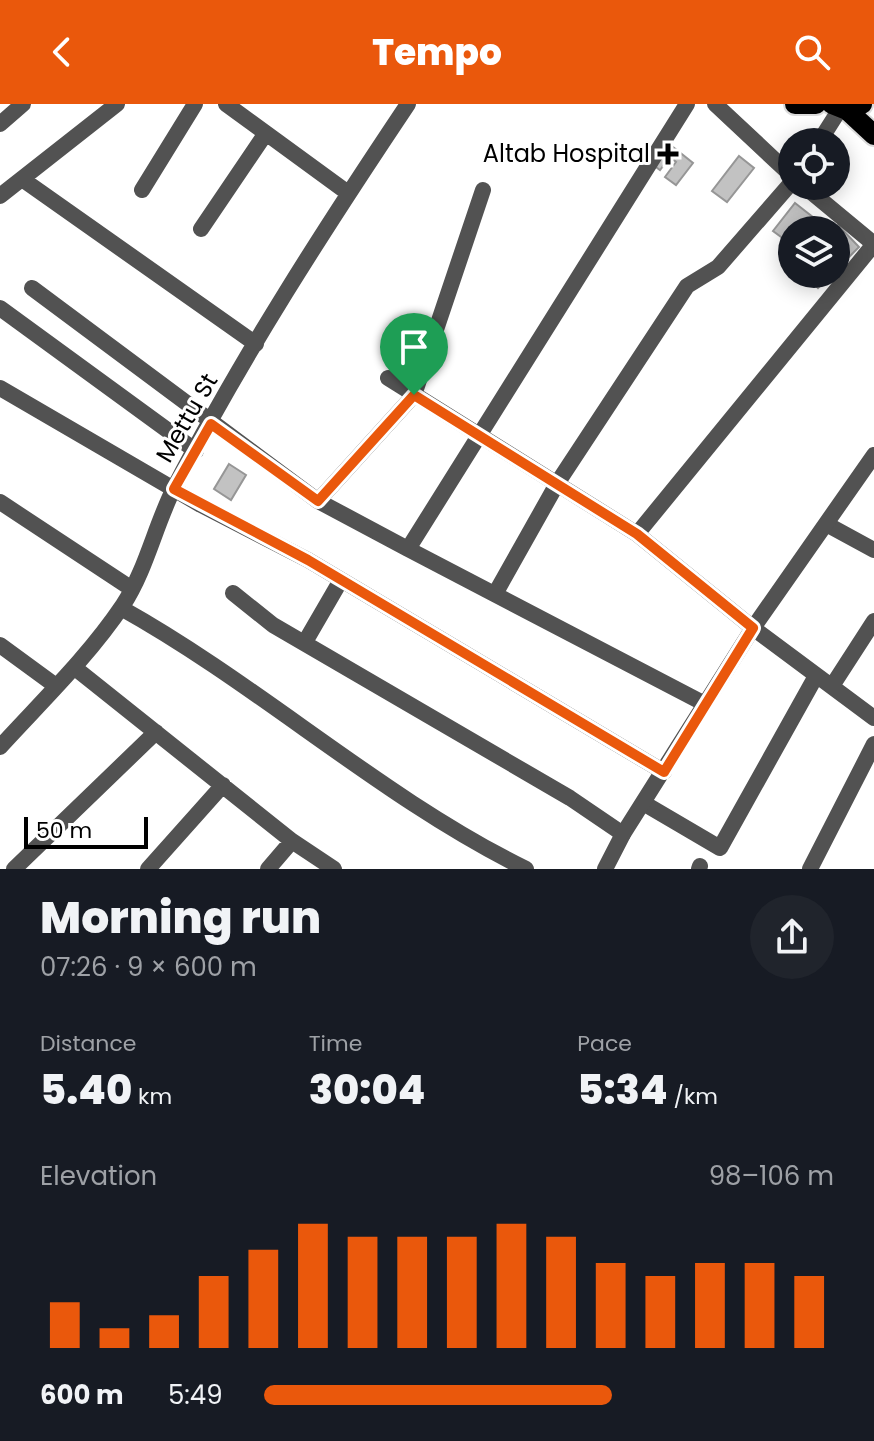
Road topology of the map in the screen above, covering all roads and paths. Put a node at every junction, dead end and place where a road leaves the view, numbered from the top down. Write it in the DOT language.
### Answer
graph roads {
  1 [pos="23,104"];
  2 [pos="117,104"];
  3 [pos="195,104"];
  4 [pos="226,104"];
  5 [pos="408,104"];
  6 [pos="687,104"];
  7 [pos="715,104"];
  8 [pos="795,104"];
  9 [pos="816,104"];
  10 [pos="845,107"];
  11 [pos="0,124"];
  12 [pos="829,128"];
  13 [pos="266,133"];
  14 [pos="874,135"];
  15 [pos="778,163"];
  16 [pos="26,182"];
  17 [pos="142,190"];
  18 [pos="483,190"];
  19 [pos="348,193"];
  20 [pos="0,196"];
  21 [pos="778,198"];
  22 [pos="821,200"];
  23 [pos="201,229"];
  24 [pos="874,244"];
  25 [pos="32,288"];
  26 [pos="0,308"];
  27 [pos="256,344"];
  28 [pos="388,378"];
  29 [pos="0,388"];
  30 [pos="414,395"];
  31 [pos="211,424"];
  32 [pos="477,434"];
  33 [pos="196,451"];
  34 [pos="874,455"];
  35 [pos="558,482"];
  36 [pos="174,489"];
  37 [pos="318,501"];
  38 [pos="0,502"];
  39 [pos="828,525"];
  40 [pos="637,534"];
  41 [pos="408,549"];
  42 [pos="874,550"];
  43 [pos="341,580"];
  44 [pos="132,589"];
  45 [pos="233,593"];
  46 [pos="495,594"];
  47 [pos="121,608"];
  48 [pos="874,621"];
  49 [pos="753,628"];
  50 [pos="305,642"];
  51 [pos="0,645"];
  52 [pos="75,668"];
  53 [pos="816,676"];
  54 [pos="56,686"];
  55 [pos="832,686"];
  56 [pos="705,704"];
  57 [pos="874,718"];
  58 [pos="156,732"];
  59 [pos="874,744"];
  60 [pos="0,747"];
  61 [pos="664,772"];
  62 [pos="223,785"];
  63 [pos="645,804"];
  64 [pos="623,834"];
  65 [pos="292,841"];
  66 [pos="497,863"];
  67 [pos="14,869"];
  68 [pos="148,869"];
  69 [pos="268,869"];
  70 [pos="334,869"];
  71 [pos="526,869"];
  72 [pos="605,869"];
  73 [pos="810,869"];
  1 -- 11 [label="street"];
  2 -- 16 [label="street"];
  3 -- 17 [label="street"];
  4 -- 13 [label="street"];
  5 -- 19 [label="street, Mettu St"];
  6 -- 32 [label="street"];
  7 -- 15 [label="street"];
  8 -- 9 [label="main road"];
  10 -- 12 [label="street"];
  10 -- 14 [label="main road"];
  13 -- 19 [label="street"];
  13 -- 23 [label="street"];
  16 -- 20 [label="street"];
  16 -- 27 [label="street"];
  18 -- 30 [label="street"];
  19 -- 27 [label="street, Mettu St"];
  21 -- 35 [label="street"];
  22 -- 24 [label="street"];
  24 -- 40 [label="street"];
  25 -- 31 [label="street"];
  26 -- 33 [label="street"];
  27 -- 31 [label="street, Mettu St"];
  28 -- 30 [label="street"];
  29 -- 36 [label="street"];
  30 -- 32 [label="street"];
  30 -- 37 [label="street"];
  31 -- 33 [label="street, Mettu St"];
  31 -- 37 [label="street"];
  32 -- 35 [label="street"];
  32 -- 41 [label="street"];
  33 -- 36 [label="street, Mettu St"];
  34 -- 39 [label="street"];
  35 -- 40 [label="street"];
  35 -- 46 [label="street"];
  36 -- 43 [label="street"];
  36 -- 44 [label="street, Mettu St"];
  37 -- 41 [label="street"];
  38 -- 44 [label="street"];
  39 -- 42 [label="street"];
  39 -- 49 [label="street"];
  40 -- 49 [label="street"];
  41 -- 46 [label="street"];
  43 -- 50 [label="street"];
  43 -- 61 [label="street"];
  44 -- 47 [label="street, Mettu St"];
  45 -- 50 [label="street"];
  46 -- 56 [label="street"];
  47 -- 52 [label="street, Mettu St"];
  47 -- 66 [label="street"];
  48 -- 55 [label="street"];
  49 -- 53 [label="street"];
  49 -- 56 [label="street"];
  50 -- 64 [label="street"];
  51 -- 54 [label="street"];
  52 -- 54 [label="street, Mettu St"];
  52 -- 58 [label="street"];
  53 -- 55 [label="street"];
  53 -- 63 [label="street"];
  54 -- 60 [label="street, Mettu St"];
  55 -- 57 [label="street"];
  56 -- 61 [label="street"];
  58 -- 62 [label="street"];
  58 -- 67 [label="street"];
  59 -- 73 [label="street"];
  61 -- 63 [label="street"];
  62 -- 65 [label="street"];
  62 -- 68 [label="street"];
  63 -- 64 [label="street"];
  64 -- 72 [label="street"];
  65 -- 69 [label="street"];
  65 -- 70 [label="street"];
  66 -- 71 [label="street"];
}
